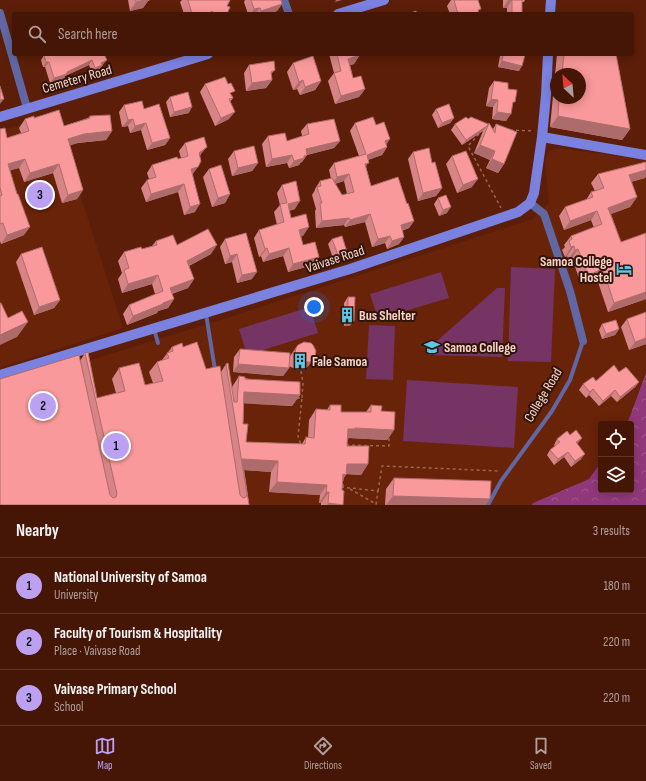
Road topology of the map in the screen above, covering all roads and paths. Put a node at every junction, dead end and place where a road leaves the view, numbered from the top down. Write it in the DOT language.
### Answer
graph roads {
  1 [pos="284,0"];
  2 [pos="384,0"];
  3 [pos="551,0"];
  4 [pos="288,12"];
  5 [pos="345,12"];
  6 [pos="550,12"];
  7 [pos="0,13"];
  8 [pos="12,55"];
  9 [pos="12,56"];
  10 [pos="201,56"];
  11 [pos="548,56"];
  12 [pos="27,108"];
  13 [pos="0,117"];
  14 [pos="506,130"];
  15 [pos="479,134"];
  16 [pos="542,135"];
  17 [pos="646,155"];
  18 [pos="530,203"];
  19 [pos="505,217"];
  20 [pos="206,314"];
  21 [pos="154,329"];
  22 [pos="583,341"];
  23 [pos="158,343"];
  24 [pos="300,371"];
  25 [pos="0,375"];
  26 [pos="216,375"];
  27 [pos="293,398"];
  28 [pos="302,398"];
  29 [pos="390,430"];
  30 [pos="344,444"];
  31 [pos="301,446"];
  32 [pos="508,471"];
  33 [pos="343,473"];
  34 [pos="343,487"];
  35 [pos="348,488"];
  36 [pos="378,491"];
  37 [pos="339,492"];
  38 [pos="376,505"];
  39 [pos="488,505"];
  1 -- 4 [label="street"];
  2 -- 5 [label="main road"];
  3 -- 6 [label="main road"];
  7 -- 8 [label="street"];
  9 -- 12 [label="street"];
  10 -- 12 [label="main road, Cemetery Road"];
  11 -- 16 [label="main road"];
  12 -- 13 [label="main road, Cemetery Road"];
  14 -- 16 [label="path"];
  15 -- 19 [label="path"];
  16 -- 17 [label="main road"];
  16 -- 18 [label="main road"];
  18 -- 19 [label="main road, Vaivase Road"];
  18 -- 22 [label="street, College Road"];
  19 -- 20 [label="main road, Vaivase Road"];
  20 -- 21 [label="main road, Vaivase Road"];
  20 -- 26 [label="lane"];
  21 -- 23 [label="lane"];
  21 -- 25 [label="main road, Vaivase Road"];
  22 -- 32 [label="lane, College Road"];
  24 -- 28 [label="path"];
  27 -- 28 [label="path"];
  28 -- 31 [label="path"];
  29 -- 30 [label="path"];
  32 -- 36 [label="path"];
  32 -- 39 [label="lane, College Road"];
  33 -- 34 [label="path"];
  34 -- 35 [label="path"];
  34 -- 37 [label="path"];
  35 -- 36 [label="path"];
  35 -- 38 [label="path"];
  36 -- 38 [label="path"];
}
